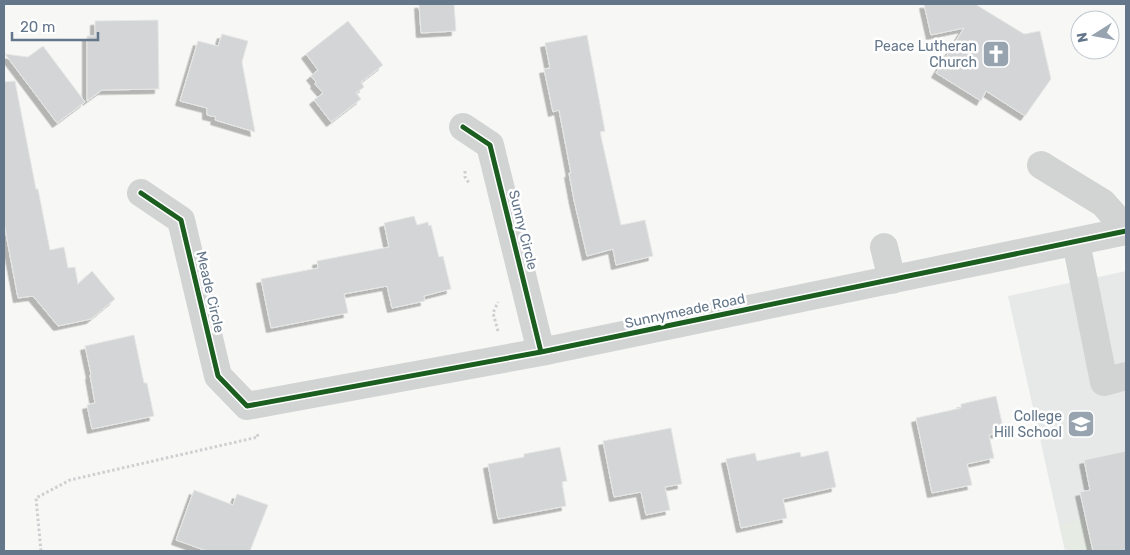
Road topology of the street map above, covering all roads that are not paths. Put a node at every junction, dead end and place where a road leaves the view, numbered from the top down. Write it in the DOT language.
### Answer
graph roads {
  1 [pos="463,127"];
  2 [pos="1041,165"];
  3 [pos="141,193"];
  4 [pos="1126,230"];
  5 [pos="1076,242"];
  6 [pos="884,247"];
  7 [pos="892,280"];
  8 [pos="540,352"];
  9 [pos="1126,376"];
  10 [pos="247,406"];
  1 -- 8 [label="street, Sunny Circle"];
  2 -- 4 [label="street"];
  3 -- 10 [label="street, Meade Circle"];
  4 -- 5 [label="street, Sunnymeade Road"];
  5 -- 7 [label="street, Sunnymeade Road"];
  5 -- 9 [label="street"];
  6 -- 7 [label="street"];
  7 -- 8 [label="street, Sunnymeade Road"];
  8 -- 10 [label="street, Sunnymeade Road"];
}
